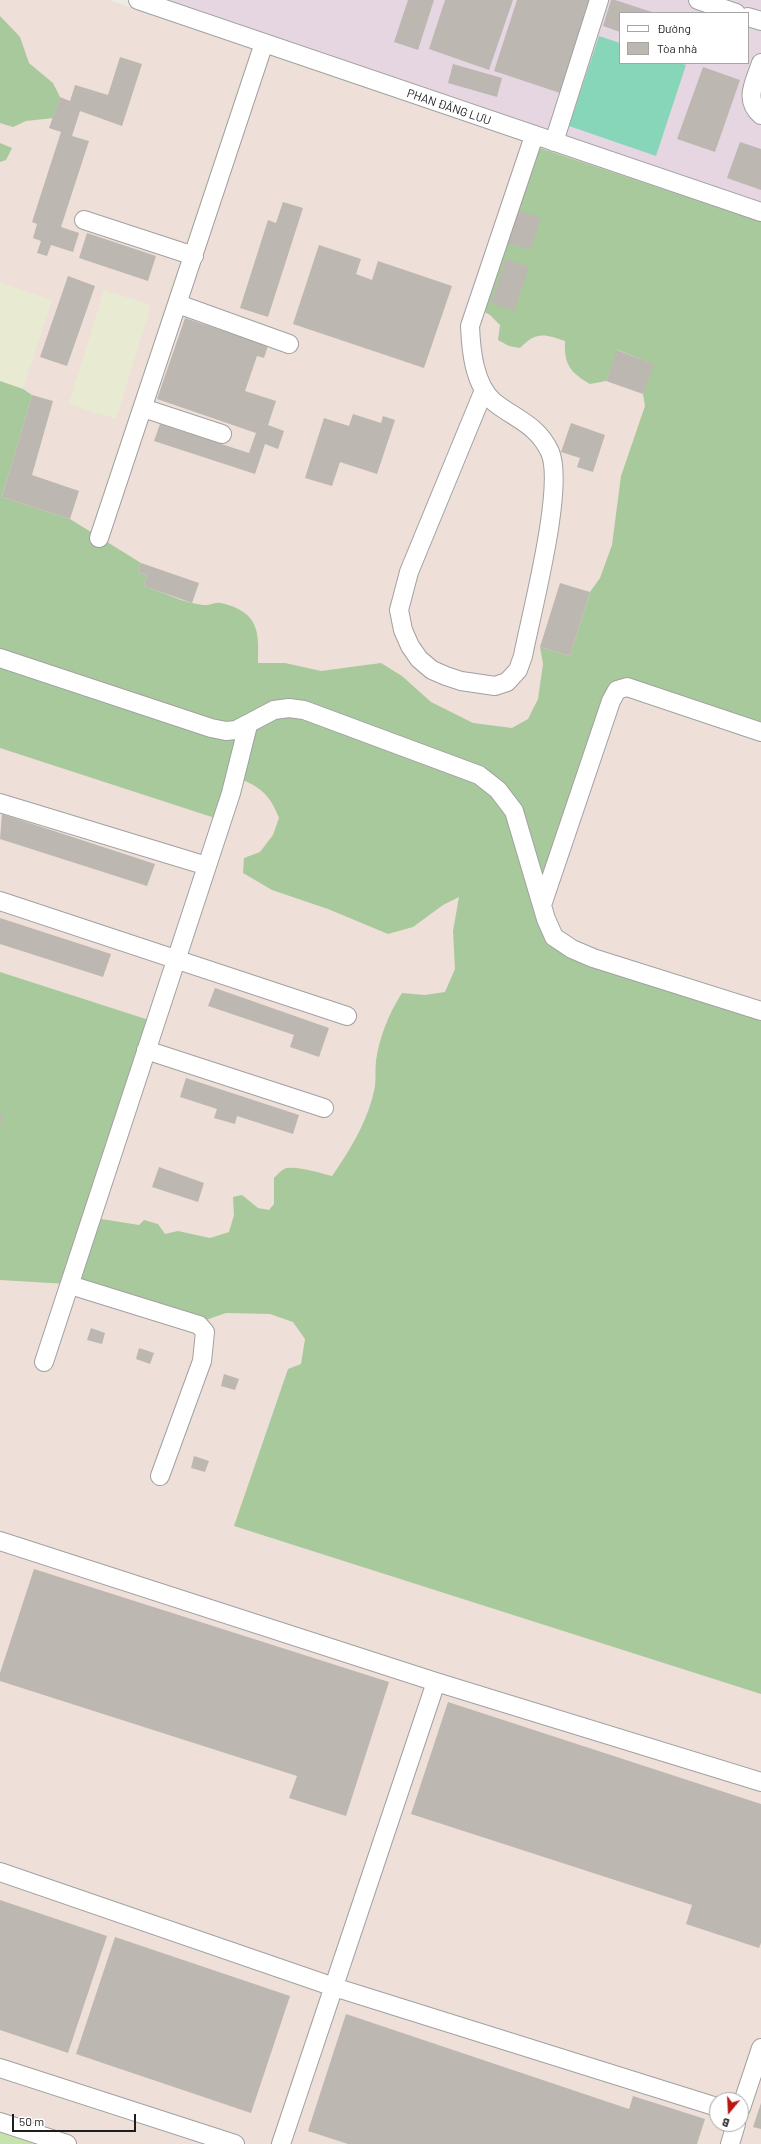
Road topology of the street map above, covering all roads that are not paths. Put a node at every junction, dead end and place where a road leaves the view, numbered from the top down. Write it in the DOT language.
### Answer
graph roads {
  1 [pos="138,0"];
  2 [pos="599,0"];
  3 [pos="698,0"];
  4 [pos="734,8"];
  5 [pos="749,17"];
  6 [pos="761,21"];
  7 [pos="264,43"];
  8 [pos="761,63"];
  9 [pos="761,115"];
  10 [pos="534,136"];
  11 [pos="554,142"];
  12 [pos="761,212"];
  13 [pos="84,220"];
  14 [pos="194,256"];
  15 [pos="178,304"];
  16 [pos="289,344"];
  17 [pos="484,390"];
  18 [pos="143,408"];
  19 [pos="222,434"];
  20 [pos="99,538"];
  21 [pos="0,658"];
  22 [pos="248,725"];
  23 [pos="761,732"];
  24 [pos="0,803"];
  25 [pos="207,866"];
  26 [pos="0,901"];
  27 [pos="542,905"];
  28 [pos="176,960"];
  29 [pos="761,1011"];
  30 [pos="347,1016"];
  31 [pos="146,1050"];
  32 [pos="324,1108"];
  33 [pos="70,1285"];
  34 [pos="44,1362"];
  35 [pos="160,1476"];
  36 [pos="0,1541"];
  37 [pos="436,1682"];
  38 [pos="761,1782"];
  39 [pos="0,1872"];
  40 [pos="334,1987"];
  41 [pos="761,2048"];
  42 [pos="0,2068"];
  43 [pos="746,2092"];
  44 [pos="709,2104"];
  45 [pos="0,2122"];
  46 [pos="734,2132"];
  47 [pos="67,2144"];
  48 [pos="235,2144"];
  49 [pos="281,2144"];
  50 [pos="730,2144"];
  1 -- 7 [label="street, PHAN ĐĂNG LƯU"];
  2 -- 11 [label="street"];
  3 -- 4 [label="street"];
  5 -- 6 [label="street"];
  7 -- 10 [label="street, PHAN ĐĂNG LƯU"];
  7 -- 14 [label="street"];
  8 -- 9 [label="street"];
  10 -- 11 [label="street, PHAN ĐĂNG LƯU"];
  10 -- 17 [label="street"];
  11 -- 12 [label="street, PHAN ĐĂNG LƯU"];
  13 -- 14 [label="street"];
  14 -- 15 [label="street"];
  15 -- 16 [label="street"];
  15 -- 18 [label="street"];
  17 -- 17 [label="street"];
  18 -- 19 [label="street"];
  18 -- 20 [label="street"];
  21 -- 22 [label="street"];
  22 -- 25 [label="street"];
  22 -- 27 [label="street"];
  23 -- 27 [label="street"];
  24 -- 25 [label="street"];
  25 -- 28 [label="street"];
  26 -- 28 [label="street"];
  27 -- 29 [label="street"];
  28 -- 30 [label="street"];
  28 -- 31 [label="street"];
  31 -- 32 [label="street"];
  31 -- 33 [label="street"];
  33 -- 34 [label="street"];
  33 -- 35 [label="street"];
  36 -- 37 [label="street"];
  37 -- 38 [label="street"];
  37 -- 40 [label="street"];
  39 -- 40 [label="street"];
  40 -- 44 [label="street"];
  40 -- 49 [label="street"];
  41 -- 43 [label="street"];
  42 -- 48 [label="street"];
  45 -- 47 [label="street"];
  46 -- 50 [label="street"];
}
